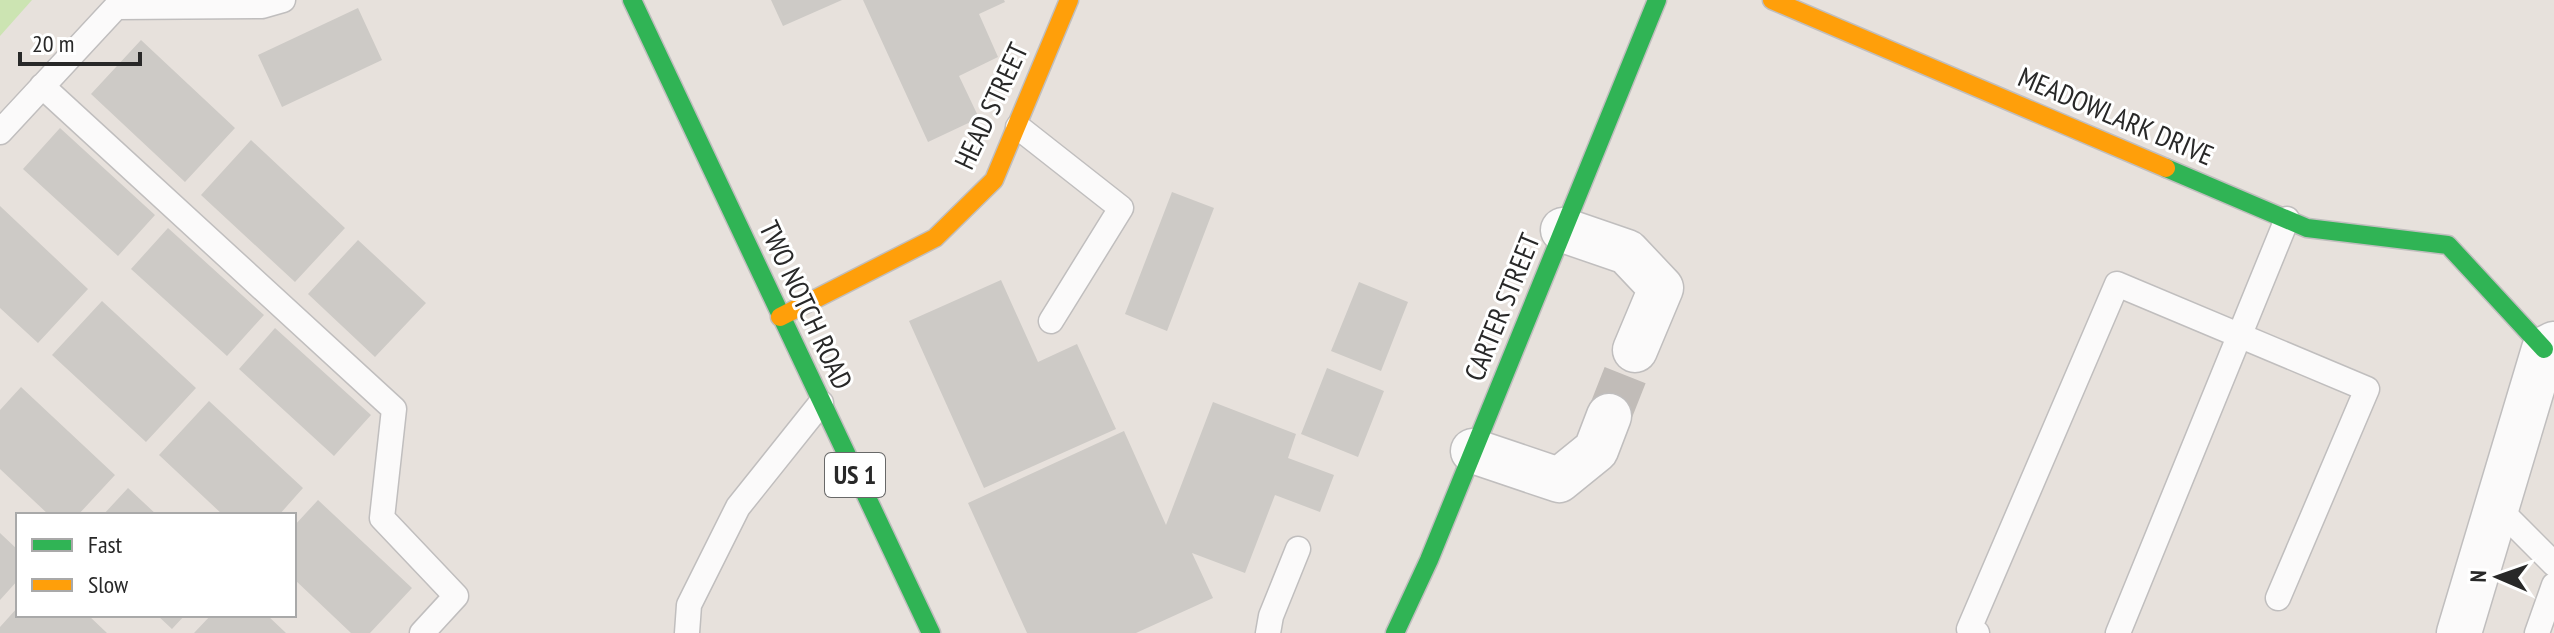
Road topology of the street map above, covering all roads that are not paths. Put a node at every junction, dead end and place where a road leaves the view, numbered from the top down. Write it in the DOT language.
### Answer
graph roads {
  1 [pos="283,0"];
  2 [pos="632,0"];
  3 [pos="1069,0"];
  4 [pos="1657,0"];
  5 [pos="1772,0"];
  6 [pos="1798,5"];
  7 [pos="42,86"];
  8 [pos="1018,127"];
  9 [pos="0,132"];
  10 [pos="2287,219"];
  11 [pos="1563,230"];
  12 [pos="780,317"];
  13 [pos="1051,321"];
  14 [pos="2239,336"];
  15 [pos="2549,347"];
  16 [pos="1635,350"];
  17 [pos="821,403"];
  18 [pos="1609,416"];
  19 [pos="1473,451"];
  20 [pos="2496,506"];
  21 [pos="1298,549"];
  22 [pos="2554,564"];
  23 [pos="2554,585"];
  24 [pos="2278,598"];
  25 [pos="422,633"];
  26 [pos="687,633"];
  27 [pos="931,633"];
  28 [pos="1268,633"];
  29 [pos="1395,633"];
  30 [pos="1977,633"];
  31 [pos="2118,633"];
  32 [pos="2459,633"];
  33 [pos="2537,633"];
  1 -- 7 [label="lane"];
  2 -- 12 [label="street, TWO NOTCH ROAD / US 1"];
  3 -- 8 [label="street, HEAD STREET"];
  4 -- 11 [label="street, CARTER STREET"];
  5 -- 6 [label="street, MEADOWLARK DRIVE"];
  6 -- 10 [label="street, MEADOWLARK DRIVE"];
  7 -- 9 [label="lane"];
  7 -- 25 [label="lane"];
  8 -- 12 [label="street, HEAD STREET"];
  8 -- 13 [label="lane"];
  10 -- 14 [label="lane"];
  10 -- 15 [label="street, MEADOWLARK DRIVE"];
  11 -- 16 [label="street"];
  11 -- 19 [label="street, CARTER STREET"];
  12 -- 17 [label="street, TWO NOTCH ROAD / US 1"];
  14 -- 24 [label="lane"];
  14 -- 30 [label="lane"];
  14 -- 31 [label="lane"];
  15 -- 20 [label="street"];
  17 -- 26 [label="lane"];
  17 -- 27 [label="street, TWO NOTCH ROAD / US 1"];
  18 -- 19 [label="street"];
  19 -- 29 [label="street, CARTER STREET"];
  20 -- 22 [label="lane"];
  20 -- 32 [label="street"];
  21 -- 28 [label="lane"];
  23 -- 33 [label="lane"];
}
